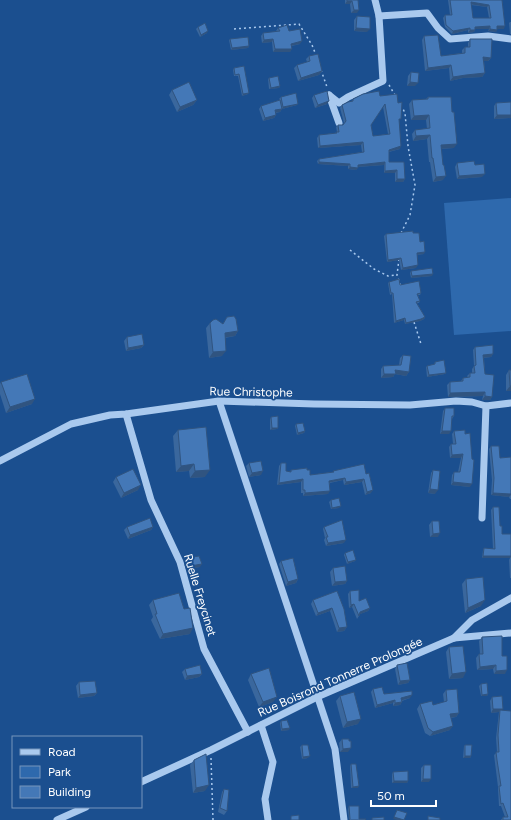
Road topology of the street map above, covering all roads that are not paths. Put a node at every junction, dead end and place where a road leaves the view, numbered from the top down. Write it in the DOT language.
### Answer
graph roads {
  1 [pos="375,0"];
  2 [pos="380,16"];
  3 [pos="511,39"];
  4 [pos="339,123"];
  5 [pos="219,401"];
  6 [pos="511,403"];
  7 [pos="486,406"];
  8 [pos="126,414"];
  9 [pos="0,461"];
  10 [pos="482,518"];
  11 [pos="511,598"];
  12 [pos="511,634"];
  13 [pos="454,638"];
  14 [pos="317,697"];
  15 [pos="261,725"];
  16 [pos="248,732"];
  17 [pos="142,782"];
  18 [pos="84,808"];
  19 [pos="57,820"];
  20 [pos="268,820"];
  21 [pos="344,820"];
  1 -- 2 [label="street"];
  2 -- 3 [label="street"];
  2 -- 4 [label="street"];
  5 -- 7 [label="street, Rue Christophe"];
  5 -- 8 [label="street, Rue Christophe"];
  5 -- 14 [label="street"];
  6 -- 7 [label="street, Rue Christophe"];
  7 -- 10 [label="street"];
  8 -- 9 [label="street, Rue Christophe"];
  8 -- 16 [label="street, Ruelle Freycinet"];
  11 -- 13 [label="street"];
  12 -- 13 [label="street, Rue Boisrond Tonnerre Prolongée"];
  13 -- 14 [label="street, Rue Boisrond Tonnerre Prolongée"];
  14 -- 15 [label="street, Rue Boisrond Tonnerre Prolongée"];
  14 -- 21 [label="street"];
  15 -- 16 [label="street, Rue Boisrond Tonnerre Prolongée"];
  15 -- 20 [label="street"];
  16 -- 17 [label="street, Rue Boisrond Tonnerre Prolongée"];
  18 -- 19 [label="street"];
}
